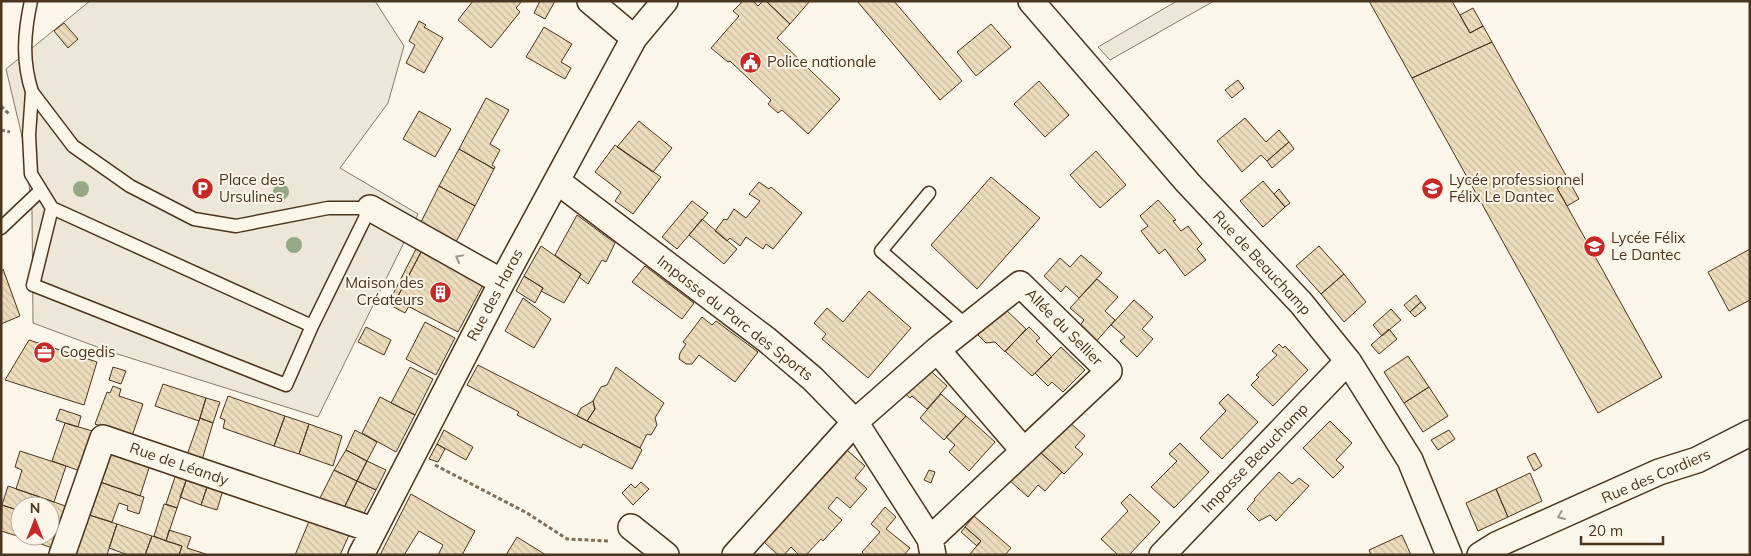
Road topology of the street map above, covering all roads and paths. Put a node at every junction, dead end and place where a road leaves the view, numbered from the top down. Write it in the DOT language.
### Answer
graph roads {
  1 [pos="31,1"];
  2 [pos="590,1"];
  3 [pos="665,1"];
  4 [pos="1031,1"];
  5 [pos="634,38"];
  6 [pos="32,92"];
  7 [pos="557,181"];
  8 [pos="41,190"];
  9 [pos="929,193"];
  10 [pos="52,208"];
  11 [pos="370,208"];
  12 [pos="1,228"];
  13 [pos="502,282"];
  14 [pos="312,326"];
  15 [pos="967,326"];
  16 [pos="937,350"];
  17 [pos="1348,361"];
  18 [pos="854,422"];
  19 [pos="1750,433"];
  20 [pos="1024,451"];
  21 [pos="412,454"];
  22 [pos="631,526"];
  23 [pos="373,530"];
  24 [pos="932,547"];
  25 [pos="659,548"];
  26 [pos="62,555"];
  27 [pos="361,555"];
  28 [pos="735,555"];
  29 [pos="1162,555"];
  30 [pos="1449,555"];
  31 [pos="1480,555"];
  1 -- 6 [label="lane"];
  2 -- 5 [label="street"];
  3 -- 5 [label="street, Rue des Haras"];
  4 -- 17 [label="street, Rue de Beauchamp"];
  5 -- 7 [label="street, Rue des Haras"];
  6 -- 8 [label="lane"];
  6 -- 11 [label="lane"];
  7 -- 13 [label="street, Rue des Haras"];
  7 -- 18 [label="street, Impasse du Parc des Sports"];
  8 -- 10 [label="lane"];
  8 -- 12 [label="lane"];
  9 -- 15 [label="lane"];
  10 -- 14 [label="lane"];
  10 -- 14 [label="lane"];
  13 -- 11 [label="street, one-way"];
  11 -- 14 [label="lane"];
  13 -- 21 [label="street, Rue des Haras"];
  15 -- 16 [label="street, Allée du Sellier"];
  15 -- 20 [label="street, Allée du Sellier"];
  16 -- 18 [label="street, Allée du Sellier"];
  16 -- 20 [label="street"];
  17 -- 29 [label="street, Impasse Beauchamp"];
  17 -- 30 [label="street, Rue de Beauchamp"];
  18 -- 24 [label="street, Impasse du Parc des Sports"];
  18 -- 28 [label="street, Allée du Sellier"];
  19 -- 31 [label="street, Rue des Cordiers, one-way"];
  20 -- 24 [label="street, Allée du Sellier"];
  21 -- 23 [label="street, Rue des Haras"];
  21 -- 25 [label="path"];
  22 -- 25 [label="street"];
  23 -- 26 [label="street, Rue de Léandy"];
  23 -- 27 [label="street, Rue des Haras"];
}
